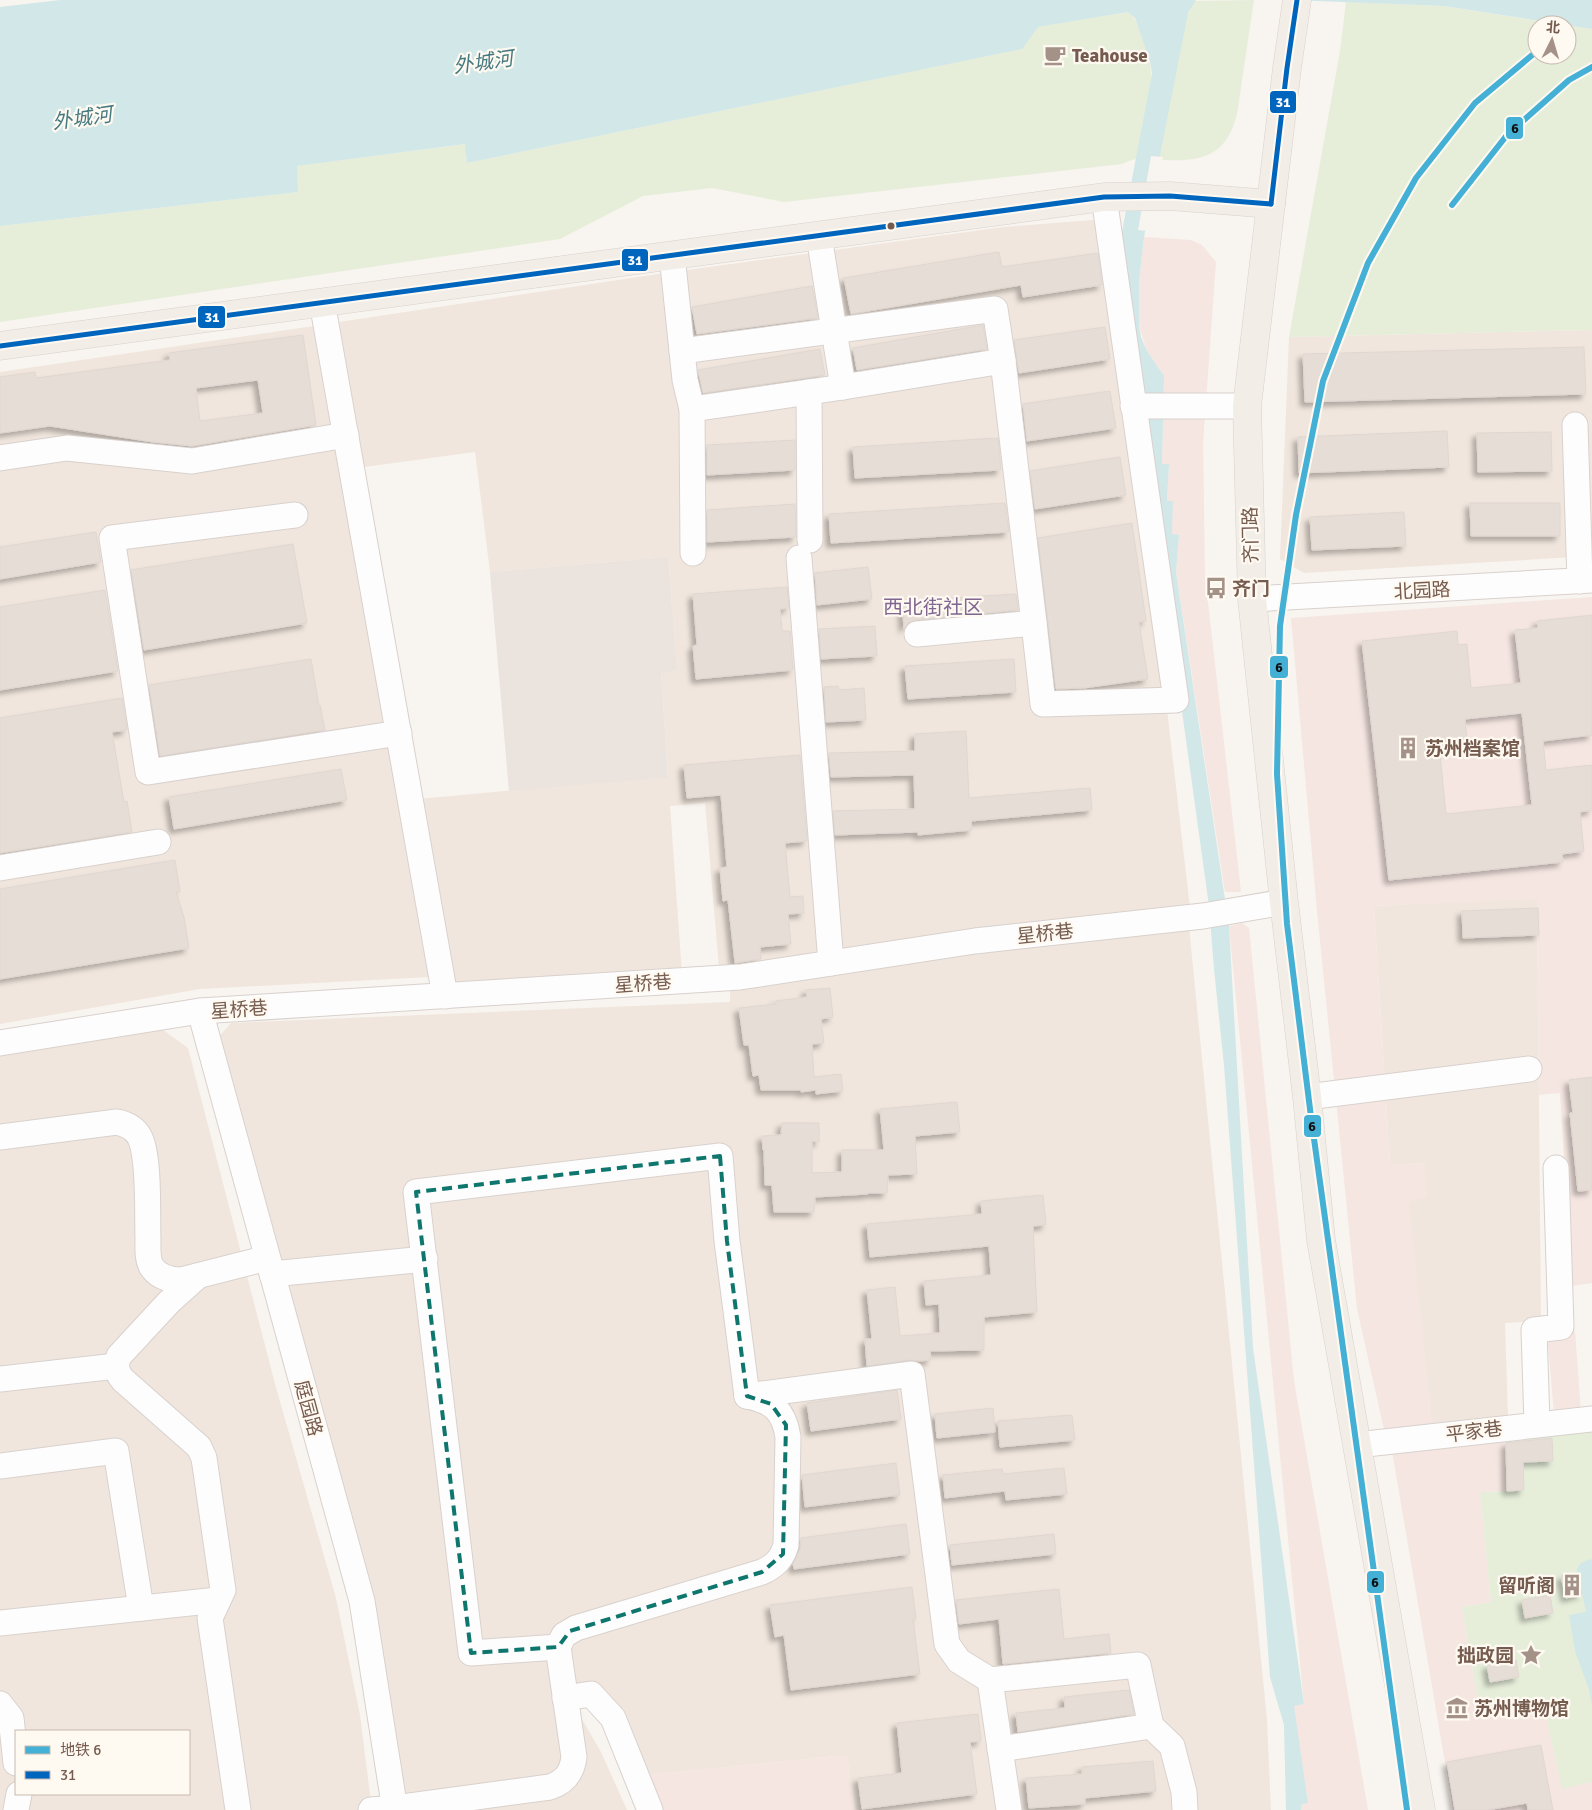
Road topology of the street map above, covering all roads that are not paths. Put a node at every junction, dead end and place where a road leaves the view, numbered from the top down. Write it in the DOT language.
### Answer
graph roads {
  1 [pos="1297,0"];
  2 [pos="1104,197"];
  3 [pos="1271,204"];
  4 [pos="819,236"];
  5 [pos="672,255"];
  6 [pos="322,302"];
  7 [pos="834,331"];
  8 [pos="0,346"];
  9 [pos="682,351"];
  10 [pos="1003,361"];
  11 [pos="843,387"];
  12 [pos="809,392"];
  13 [pos="1135,406"];
  14 [pos="1247,406"];
  15 [pos="692,409"];
  16 [pos="1575,425"];
  17 [pos="346,435"];
  18 [pos="0,458"];
  19 [pos="295,515"];
  20 [pos="693,553"];
  21 [pos="1586,581"];
  22 [pos="1252,599"];
  23 [pos="1034,623"];
  24 [pos="917,634"];
  25 [pos="399,733"];
  26 [pos="158,842"];
  27 [pos="0,868"];
  28 [pos="1284,902"];
  29 [pos="831,963"];
  30 [pos="446,996"];
  31 [pos="200,1011"];
  32 [pos="0,1043"];
  33 [pos="1529,1070"];
  34 [pos="1307,1097"];
  35 [pos="0,1137"];
  36 [pos="1556,1168"];
  37 [pos="424,1259"];
  38 [pos="270,1266"];
  39 [pos="198,1276"];
  40 [pos="116,1366"];
  41 [pos="0,1379"];
  42 [pos="747,1396"];
  43 [pos="1592,1419"];
  44 [pos="1537,1424"];
  45 [pos="1357,1445"];
  46 [pos="0,1466"];
  47 [pos="218,1600"];
  48 [pos="141,1608"];
  49 [pos="0,1623"];
  50 [pos="558,1647"];
  51 [pos="990,1680"];
  52 [pos="565,1698"];
  53 [pos="0,1704"];
  54 [pos="1151,1726"];
  55 [pos="1000,1749"];
  56 [pos="15,1754"];
  57 [pos="19,1795"];
  58 [pos="387,1809"];
  59 [pos="16,1810"];
  60 [pos="238,1810"];
  61 [pos="650,1810"];
  62 [pos="1009,1810"];
  63 [pos="1185,1810"];
  64 [pos="1421,1810"];
  1 -- 3 [label="main road, 齐门路"];
  2 -- 3 [label="main road"];
  2 -- 4 [label="main road"];
  2 -- 13 [label="street"];
  3 -- 14 [label="main road, 齐门路"];
  4 -- 5 [label="main road"];
  4 -- 7 [label="street"];
  5 -- 6 [label="main road"];
  5 -- 9 [label="street"];
  6 -- 8 [label="main road"];
  6 -- 17 [label="street"];
  7 -- 9 [label="street"];
  7 -- 10 [label="street"];
  7 -- 11 [label="street"];
  9 -- 15 [label="street"];
  10 -- 11 [label="street"];
  10 -- 23 [label="street"];
  11 -- 12 [label="street"];
  12 -- 15 [label="street"];
  12 -- 29 [label="street"];
  13 -- 14 [label="street"];
  13 -- 23 [label="street"];
  14 -- 22 [label="main road, 齐门路"];
  15 -- 20 [label="street"];
  16 -- 21 [label="street"];
  17 -- 18 [label="street"];
  17 -- 25 [label="street"];
  19 -- 25 [label="street"];
  21 -- 22 [label="street, 北园路"];
  22 -- 28 [label="main road, 齐门路"];
  23 -- 24 [label="street"];
  25 -- 30 [label="street"];
  26 -- 27 [label="street"];
  28 -- 29 [label="street, 星桥巷"];
  28 -- 34 [label="main road, 齐门路"];
  29 -- 30 [label="street, 星桥巷"];
  30 -- 31 [label="street, 星桥巷"];
  31 -- 32 [label="street, 星桥巷"];
  31 -- 38 [label="street, 庭园路"];
  33 -- 34 [label="street"];
  34 -- 45 [label="main road, 齐门路"];
  35 -- 39 [label="street"];
  36 -- 44 [label="street"];
  37 -- 38 [label="street"];
  37 -- 42 [label="street"];
  37 -- 50 [label="street"];
  38 -- 39 [label="street"];
  38 -- 58 [label="street, 庭园路"];
  39 -- 40 [label="street"];
  40 -- 41 [label="street"];
  40 -- 47 [label="street"];
  42 -- 50 [label="street"];
  42 -- 51 [label="street"];
  43 -- 44 [label="street, 平家巷"];
  44 -- 45 [label="street, 平家巷"];
  45 -- 64 [label="main road, 齐门路"];
  46 -- 48 [label="street"];
  47 -- 48 [label="street"];
  47 -- 60 [label="street"];
  48 -- 49 [label="street"];
  50 -- 52 [label="street"];
  51 -- 54 [label="street"];
  51 -- 55 [label="street"];
  52 -- 58 [label="street"];
  52 -- 61 [label="street"];
  53 -- 56 [label="street"];
  54 -- 55 [label="street"];
  54 -- 63 [label="street"];
  55 -- 62 [label="street"];
  57 -- 59 [label="street"];
}
